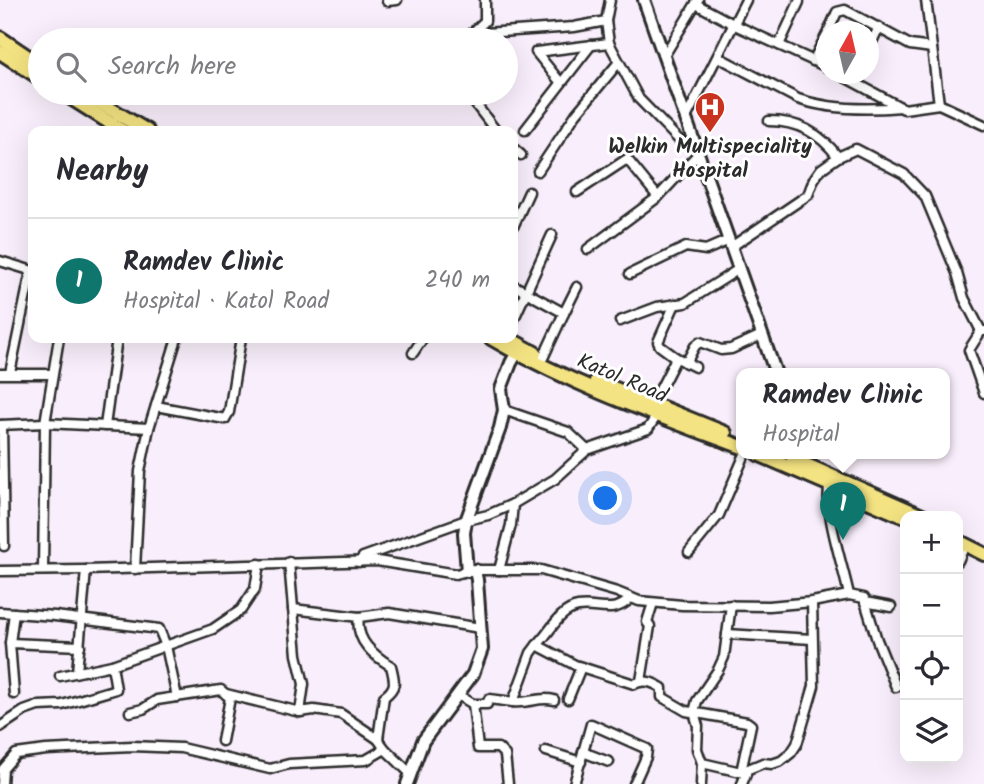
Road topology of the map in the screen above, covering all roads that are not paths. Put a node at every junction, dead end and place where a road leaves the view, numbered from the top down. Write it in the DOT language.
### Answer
graph roads {
  1 [pos="485,0"];
  2 [pos="610,0"];
  3 [pos="644,0"];
  4 [pos="746,0"];
  5 [pos="926,0"];
  6 [pos="697,2"];
  7 [pos="799,2"];
  8 [pos="606,21"];
  9 [pos="834,21"];
  10 [pos="867,21"];
  11 [pos="735,25"];
  12 [pos="879,27"];
  13 [pos="480,28"];
  14 [pos="518,32"];
  15 [pos="0,38"];
  16 [pos="608,43"];
  17 [pos="591,45"];
  18 [pos="779,45"];
  19 [pos="932,48"];
  20 [pos="0,52"];
  21 [pos="816,55"];
  22 [pos="664,56"];
  23 [pos="28,57"];
  24 [pos="718,57"];
  25 [pos="813,61"];
  26 [pos="619,62"];
  27 [pos="816,62"];
  28 [pos="28,70"];
  29 [pos="561,83"];
  30 [pos="865,84"];
  31 [pos="939,104"];
  32 [pos="83,105"];
  33 [pos="97,105"];
  34 [pos="476,105"];
  35 [pos="901,107"];
  36 [pos="685,118"];
  37 [pos="769,121"];
  38 [pos="984,125"];
  39 [pos="119,126"];
  40 [pos="120,126"];
  41 [pos="492,126"];
  42 [pos="524,130"];
  43 [pos="697,150"];
  44 [pos="838,157"];
  45 [pos="538,172"];
  46 [pos="529,192"];
  47 [pos="577,192"];
  48 [pos="658,197"];
  49 [pos="518,216"];
  50 [pos="552,234"];
  51 [pos="730,243"];
  52 [pos="588,249"];
  53 [pos="0,261"];
  54 [pos="739,269"];
  55 [pos="28,270"];
  56 [pos="630,274"];
  57 [pos="577,286"];
  58 [pos="518,288"];
  59 [pos="28,290"];
  60 [pos="527,293"];
  61 [pos="675,304"];
  62 [pos="518,310"];
  63 [pos="564,313"];
  64 [pos="620,321"];
  65 [pos="983,331"];
  66 [pos="762,335"];
  67 [pos="58,343"];
  68 [pos="116,343"];
  69 [pos="175,343"];
  70 [pos="240,343"];
  71 [pos="420,343"];
  72 [pos="504,343"];
  73 [pos="513,343"];
  74 [pos="519,349"];
  75 [pos="413,353"];
  76 [pos="675,357"];
  77 [pos="543,358"];
  78 [pos="686,363"];
  79 [pos="695,367"];
  80 [pos="774,368"];
  81 [pos="10,373"];
  82 [pos="0,374"];
  83 [pos="52,374"];
  84 [pos="984,393"];
  85 [pos="156,406"];
  86 [pos="657,408"];
  87 [pos="504,410"];
  88 [pos="45,423"];
  89 [pos="1,425"];
  90 [pos="105,426"];
  91 [pos="149,428"];
  92 [pos="736,437"];
  93 [pos="736,445"];
  94 [pos="587,450"];
  95 [pos="743,459"];
  96 [pos="781,459"];
  97 [pos="809,465"];
  98 [pos="830,481"];
  99 [pos="1,488"];
  100 [pos="513,504"];
  101 [pos="909,511"];
  102 [pos="900,515"];
  103 [pos="466,521"];
  104 [pos="963,534"];
  105 [pos="963,544"];
  106 [pos="984,545"];
  107 [pos="4,546"];
  108 [pos="689,552"];
  109 [pos="984,554"];
  110 [pos="289,562"];
  111 [pos="359,562"];
  112 [pos="259,565"];
  113 [pos="135,569"];
  114 [pos="43,570"];
  115 [pos="86,570"];
  116 [pos="499,570"];
  117 [pos="0,571"];
  118 [pos="471,571"];
  119 [pos="849,595"];
  120 [pos="631,598"];
  121 [pos="812,602"];
  122 [pos="865,602"];
  123 [pos="653,603"];
  124 [pos="731,605"];
  125 [pos="891,607"];
  126 [pos="293,609"];
  127 [pos="0,612"];
  128 [pos="14,613"];
  129 [pos="359,617"];
  130 [pos="83,619"];
  131 [pos="481,628"];
  132 [pos="727,634"];
  133 [pos="812,639"];
  134 [pos="10,643"];
  135 [pos="537,645"];
  136 [pos="80,646"];
  137 [pos="166,646"];
  138 [pos="111,665"];
  139 [pos="581,667"];
  140 [pos="77,672"];
  141 [pos="60,676"];
  142 [pos="641,681"];
  143 [pos="896,687"];
  144 [pos="14,694"];
  145 [pos="226,694"];
  146 [pos="457,695"];
  147 [pos="177,697"];
  148 [pos="568,699"];
  149 [pos="554,700"];
  150 [pos="513,702"];
  151 [pos="473,704"];
  152 [pos="130,712"];
  153 [pos="300,712"];
  154 [pos="694,712"];
  155 [pos="0,727"];
  156 [pos="378,738"];
  157 [pos="222,741"];
  158 [pos="385,749"];
  159 [pos="546,751"];
  160 [pos="583,752"];
  161 [pos="581,762"];
  162 [pos="609,762"];
  163 [pos="702,763"];
  164 [pos="741,772"];
  165 [pos="409,778"];
  166 [pos="2,784"];
  167 [pos="508,784"];
  168 [pos="574,784"];
  169 [pos="634,784"];
  170 [pos="701,784"];
  171 [pos="742,784"];
  1 -- 13 [label="street"];
  2 -- 8 [label="street"];
  3 -- 22 [label="street"];
  4 -- 11 [label="street"];
  5 -- 19 [label="street"];
  6 -- 11 [label="street"];
  6 -- 22 [label="street"];
  7 -- 18 [label="street"];
  8 -- 14 [label="street"];
  8 -- 16 [label="street"];
  9 -- 10 [label="street"];
  11 -- 18 [label="street"];
  11 -- 24 [label="street"];
  12 -- 19 [label="street"];
  15 -- 23 [label="main road"];
  16 -- 17 [label="street"];
  16 -- 26 [label="street"];
  17 -- 29 [label="street"];
  17 -- 29 [label="street"];
  18 -- 25 [label="street"];
  19 -- 31 [label="street"];
  20 -- 28 [label="main road"];
  21 -- 25 [label="street"];
  22 -- 36 [label="street"];
  24 -- 35 [label="street"];
  24 -- 36 [label="street"];
  25 -- 27 [label="street"];
  26 -- 43 [label="street"];
  26 -- 45 [label="street"];
  29 -- 42 [label="street"];
  30 -- 35 [label="street"];
  31 -- 35 [label="street"];
  31 -- 38 [label="street"];
  32 -- 39 [label="main road"];
  33 -- 40 [label="main road"];
  34 -- 41 [label="street"];
  36 -- 43 [label="street"];
  37 -- 44 [label="street"];
  43 -- 48 [label="street"];
  43 -- 51 [label="street"];
  44 -- 51 [label="street"];
  44 -- 65 [label="street"];
  46 -- 49 [label="street"];
  47 -- 48 [label="street"];
  48 -- 52 [label="street"];
  50 -- 60 [label="street"];
  51 -- 54 [label="street"];
  51 -- 56 [label="street"];
  53 -- 55 [label="street"];
  54 -- 61 [label="street"];
  54 -- 66 [label="street"];
  57 -- 63 [label="street"];
  58 -- 60 [label="street"];
  59 -- 81 [label="street"];
  60 -- 62 [label="street"];
  60 -- 63 [label="street"];
  61 -- 64 [label="street"];
  61 -- 76 [label="street"];
  63 -- 77 [label="street"];
  65 -- 84 [label="street"];
  66 -- 78 [label="street"];
  66 -- 80 [label="street"];
  67 -- 83 [label="street"];
  68 -- 90 [label="street"];
  69 -- 85 [label="street"];
  70 -- 85 [label="street"];
  71 -- 75 [label="street"];
  72 -- 74 [label="main road, Katol Road"];
  73 -- 74 [label="main road, Katol Road"];
  74 -- 77 [label="main road, Katol Road"];
  74 -- 86 [label="main road, Katol Road"];
  74 -- 87 [label="street"];
  76 -- 78 [label="street"];
  76 -- 86 [label="street"];
  77 -- 86 [label="main road, Katol Road"];
  78 -- 79 [label="street"];
  81 -- 82 [label="street"];
  81 -- 83 [label="street"];
  83 -- 88 [label="street"];
  85 -- 91 [label="street"];
  86 -- 92 [label="main road, Katol Road"];
  86 -- 93 [label="main road, Katol Road"];
  86 -- 94 [label="street"];
  87 -- 94 [label="street"];
  87 -- 103 [label="street"];
  88 -- 89 [label="street"];
  88 -- 90 [label="street"];
  88 -- 114 [label="street"];
  89 -- 99 [label="street"];
  90 -- 91 [label="street"];
  91 -- 113 [label="street"];
  94 -- 100 [label="street"];
  95 -- 108 [label="street"];
  96 -- 97 [label="main road"];
  97 -- 98 [label="main road"];
  98 -- 101 [label="main road"];
  98 -- 102 [label="main road"];
  98 -- 119 [label="street"];
  99 -- 107 [label="street"];
  100 -- 103 [label="street"];
  100 -- 116 [label="street"];
  103 -- 111 [label="street"];
  103 -- 118 [label="street"];
  104 -- 106 [label="main road"];
  105 -- 109 [label="main road"];
  110 -- 111 [label="street"];
  110 -- 112 [label="street"];
  110 -- 126 [label="street"];
  111 -- 118 [label="street"];
  112 -- 113 [label="street"];
  112 -- 137 [label="street"];
  113 -- 115 [label="street"];
  114 -- 115 [label="street"];
  114 -- 117 [label="street"];
  115 -- 130 [label="street"];
  116 -- 118 [label="street"];
  116 -- 120 [label="street"];
  118 -- 131 [label="street"];
  119 -- 121 [label="street"];
  119 -- 122 [label="street"];
  120 -- 123 [label="street"];
  120 -- 135 [label="street"];
  121 -- 124 [label="street"];
  121 -- 133 [label="street"];
  122 -- 125 [label="street"];
  122 -- 143 [label="street"];
  123 -- 124 [label="street"];
  123 -- 142 [label="street"];
  124 -- 132 [label="street"];
  126 -- 129 [label="street"];
  126 -- 153 [label="street"];
  127 -- 128 [label="street"];
  128 -- 130 [label="street"];
  128 -- 134 [label="street"];
  129 -- 131 [label="street"];
  129 -- 156 [label="street"];
  130 -- 136 [label="street"];
  130 -- 137 [label="street"];
  131 -- 146 [label="street"];
  132 -- 133 [label="street"];
  132 -- 154 [label="street"];
  133 -- 164 [label="street"];
  134 -- 136 [label="street"];
  134 -- 144 [label="street"];
  135 -- 139 [label="street"];
  135 -- 150 [label="street"];
  136 -- 140 [label="street"];
  137 -- 138 [label="street"];
  137 -- 147 [label="street"];
  138 -- 140 [label="street"];
  138 -- 155 [label="street"];
  139 -- 142 [label="street"];
  139 -- 148 [label="street"];
  140 -- 141 [label="street"];
  142 -- 154 [label="street"];
  145 -- 147 [label="street"];
  145 -- 153 [label="street"];
  145 -- 157 [label="street"];
  146 -- 151 [label="street"];
  146 -- 165 [label="street"];
  147 -- 152 [label="street"];
  149 -- 150 [label="street"];
  150 -- 151 [label="street"];
  151 -- 167 [label="street"];
  153 -- 156 [label="street"];
  154 -- 163 [label="street"];
  154 -- 164 [label="street"];
  156 -- 158 [label="street"];
  158 -- 165 [label="street"];
  158 -- 166 [label="street"];
  159 -- 161 [label="street"];
  160 -- 161 [label="street"];
  160 -- 162 [label="street"];
  160 -- 169 [label="street"];
  161 -- 168 [label="street"];
  163 -- 164 [label="street"];
  163 -- 170 [label="street"];
  164 -- 171 [label="street"];
}
